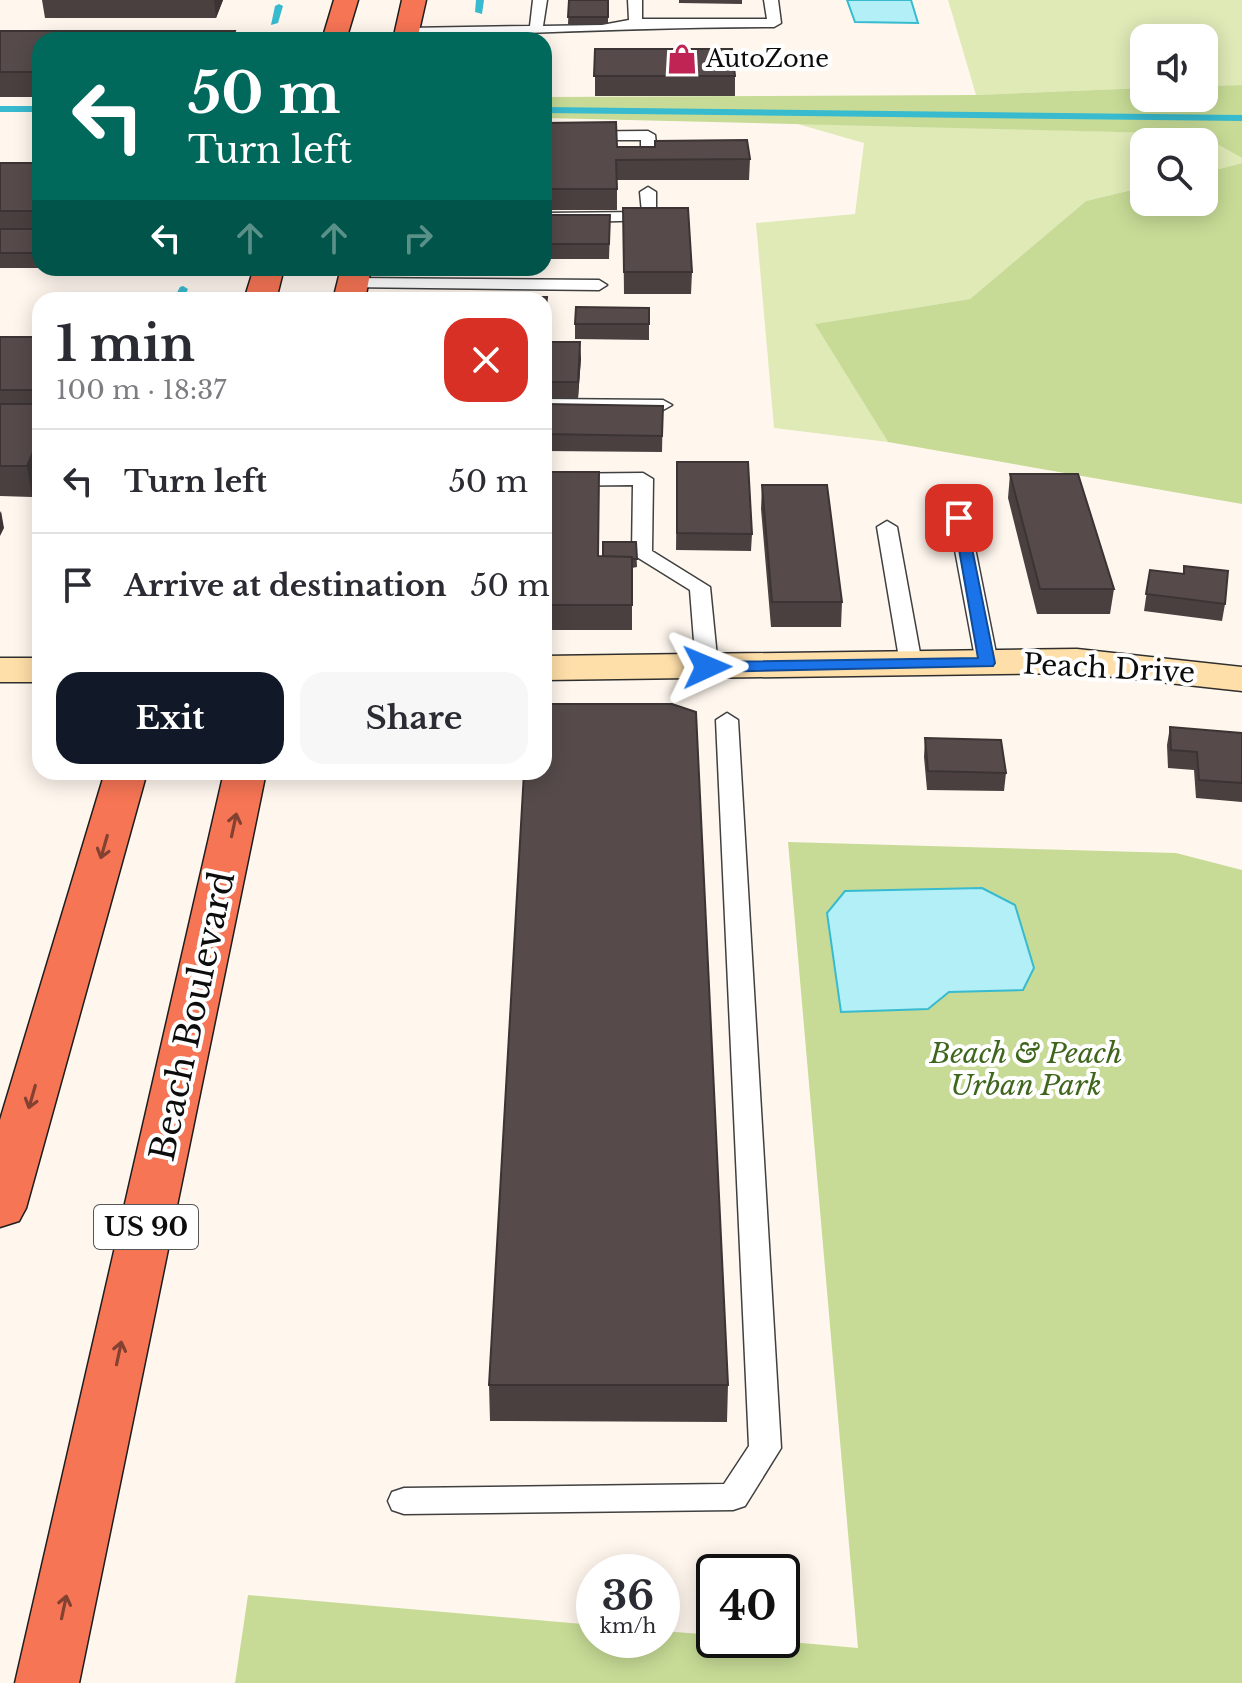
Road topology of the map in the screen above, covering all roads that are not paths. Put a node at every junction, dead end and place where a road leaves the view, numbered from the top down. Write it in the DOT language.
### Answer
graph roads {
  1 [pos="346,0"];
  2 [pos="414,0"];
  3 [pos="540,0"];
  4 [pos="635,0"];
  5 [pos="771,0"];
  6 [pos="636,23"];
  7 [pos="536,29"];
  8 [pos="336,32"];
  9 [pos="407,32"];
  10 [pos="480,32"];
  11 [pos="552,136"];
  12 [pos="649,153"];
  13 [pos="648,192"];
  14 [pos="552,218"];
  15 [pos="352,284"];
  16 [pos="599,285"];
  17 [pos="552,404"];
  18 [pos="663,405"];
  19 [pos="552,480"];
  20 [pos="959,518"];
  21 [pos="887,527"];
  22 [pos="987,663"];
  23 [pos="911,664"];
  24 [pos="707,667"];
  25 [pos="552,668"];
  26 [pos="0,670"];
  27 [pos="32,670"];
  28 [pos="1242,679"];
  29 [pos="727,720"];
  30 [pos="124,780"];
  31 [pos="243,780"];
  32 [pos="0,1208"];
  33 [pos="404,1501"];
  34 [pos="47,1683"];
  1 -- 8 [label="highway"];
  2 -- 9 [label="highway"];
  3 -- 7 [label="lane"];
  4 -- 6 [label="lane"];
  5 -- 6 [label="lane"];
  6 -- 7 [label="lane"];
  7 -- 10 [label="lane"];
  11 -- 12 [label="lane"];
  13 -- 14 [label="lane"];
  15 -- 16 [label="lane"];
  17 -- 18 [label="lane"];
  19 -- 24 [label="lane"];
  20 -- 22 [label="lane"];
  21 -- 23 [label="lane"];
  22 -- 23 [label="street, Peach Drive"];
  22 -- 28 [label="street, Peach Drive"];
  23 -- 24 [label="street, Peach Drive"];
  24 -- 25 [label="street, Peach Drive"];
  26 -- 27 [label="street"];
  29 -- 33 [label="lane"];
  30 -- 32 [label="highway, one-way"];
  34 -- 31 [label="highway, Beach Boulevard / US 90, one-way"];
}
